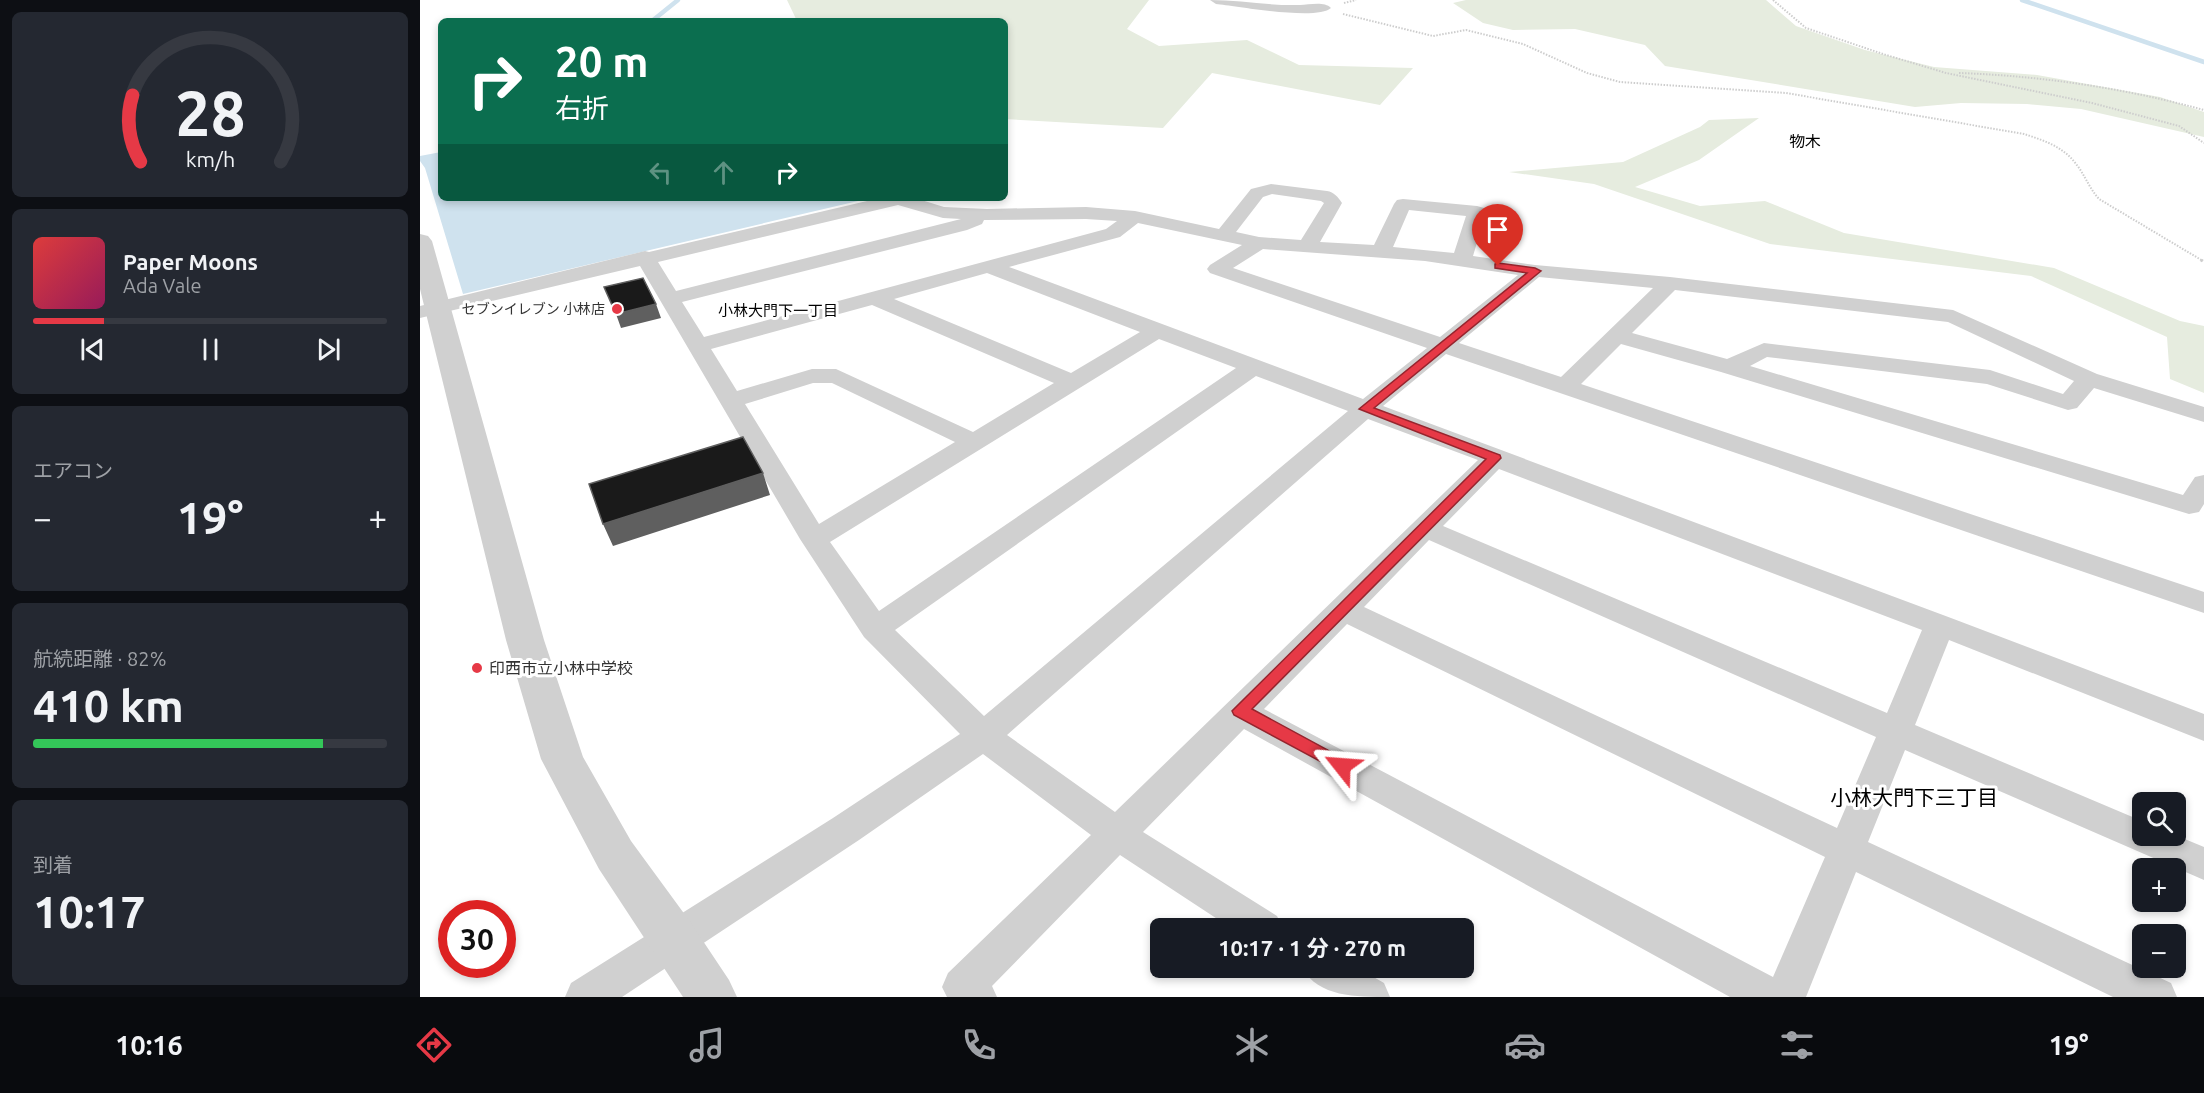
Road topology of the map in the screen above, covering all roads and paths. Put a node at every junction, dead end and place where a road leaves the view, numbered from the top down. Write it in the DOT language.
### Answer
graph roads {
  1 [pos="1216,0"];
  2 [pos="1342,0"];
  3 [pos="1356,0"];
  4 [pos="1773,0"];
  5 [pos="1349,1"];
  6 [pos="1325,8"];
  7 [pos="1946,73"];
  8 [pos="2204,110"];
  9 [pos="2204,142"];
  10 [pos="890,201"];
  11 [pos="905,201"];
  12 [pos="987,215"];
  13 [pos="1135,217"];
  14 [pos="1223,237"];
  15 [pos="420,241"];
  16 [pos="1259,243"];
  17 [pos="1307,247"];
  18 [pos="1381,252"];
  19 [pos="645,257"];
  20 [pos="1461,261"];
  21 [pos="2204,262"];
  22 [pos="989,267"];
  23 [pos="1535,271"];
  24 [pos="1670,283"];
  25 [pos="671,298"];
  26 [pos="874,298"];
  27 [pos="428,310"];
  28 [pos="1157,331"];
  29 [pos="1617,336"];
  30 [pos="699,345"];
  31 [pos="1443,346"];
  32 [pos="1253,367"];
  33 [pos="1729,367"];
  34 [pos="2089,379"];
  35 [pos="1072,382"];
  36 [pos="1565,387"];
  37 [pos="732,400"];
  38 [pos="1365,409"];
  39 [pos="2204,415"];
  40 [pos="975,442"];
  41 [pos="1495,458"];
  42 [pos="2204,483"];
  43 [pos="1424,528"];
  44 [pos="814,539"];
  45 [pos="2204,603"];
  46 [pos="1342,609"];
  47 [pos="1940,625"];
  48 [pos="875,629"];
  49 [pos="1240,711"];
  50 [pos="2204,728"];
  51 [pos="1896,731"];
  52 [pos="983,736"];
  53 [pos="1117,834"];
  54 [pos="1847,850"];
  55 [pos="2204,864"];
  56 [pos="1247,918"];
  57 [pos="675,939"];
  58 [pos="1339,978"];
  59 [pos="586,997"];
  60 [pos="711,997"];
  61 [pos="976,997"];
  62 [pos="1369,997"];
  63 [pos="1770,997"];
  64 [pos="1785,997"];
  65 [pos="2156,997"];
  1 -- 6 [label="street"];
  2 -- 5 [label="path"];
  3 -- 5 [label="path"];
  4 -- 7 [label="path"];
  5 -- 6 [label="path"];
  6 -- 21 [label="path"];
  7 -- 8 [label="path"];
  7 -- 9 [label="path"];
  10 -- 19 [label="street"];
  11 -- 12 [label="street"];
  12 -- 13 [label="street"];
  12 -- 25 [label="street"];
  13 -- 14 [label="street"];
  13 -- 22 [label="street"];
  14 -- 16 [label="street"];
  14 -- 17 [label="street"];
  15 -- 27 [label="street"];
  16 -- 17 [label="street"];
  16 -- 31 [label="street"];
  17 -- 18 [label="street"];
  18 -- 20 [label="street"];
  18 -- 20 [label="street"];
  19 -- 25 [label="street"];
  19 -- 27 [label="street"];
  20 -- 23 [label="street"];
  22 -- 26 [label="street"];
  22 -- 28 [label="street"];
  23 -- 24 [label="street"];
  23 -- 31 [label="street"];
  24 -- 29 [label="street"];
  24 -- 34 [label="street"];
  25 -- 30 [label="street"];
  26 -- 30 [label="street"];
  26 -- 35 [label="street"];
  27 -- 57 [label="street"];
  28 -- 32 [label="street"];
  28 -- 35 [label="street"];
  29 -- 33 [label="street"];
  29 -- 36 [label="street"];
  30 -- 37 [label="street"];
  31 -- 36 [label="street"];
  31 -- 38 [label="street"];
  32 -- 38 [label="street"];
  32 -- 48 [label="street"];
  33 -- 34 [label="street"];
  33 -- 42 [label="street"];
  34 -- 39 [label="street"];
  35 -- 40 [label="street"];
  36 -- 45 [label="street"];
  37 -- 40 [label="street"];
  37 -- 44 [label="street"];
  38 -- 41 [label="street"];
  38 -- 52 [label="street"];
  40 -- 44 [label="street"];
  41 -- 43 [label="street"];
  41 -- 47 [label="street"];
  43 -- 46 [label="street"];
  43 -- 51 [label="street"];
  44 -- 48 [label="street"];
  46 -- 49 [label="street"];
  46 -- 54 [label="street"];
  47 -- 50 [label="street"];
  47 -- 51 [label="street"];
  48 -- 52 [label="street"];
  49 -- 53 [label="street"];
  49 -- 63 [label="street"];
  51 -- 54 [label="street"];
  51 -- 55 [label="street"];
  52 -- 53 [label="street"];
  52 -- 57 [label="street"];
  53 -- 56 [label="street"];
  53 -- 61 [label="street"];
  54 -- 64 [label="street"];
  54 -- 65 [label="street"];
  57 -- 59 [label="street"];
  57 -- 60 [label="street"];
  58 -- 62 [label="street"];
}
